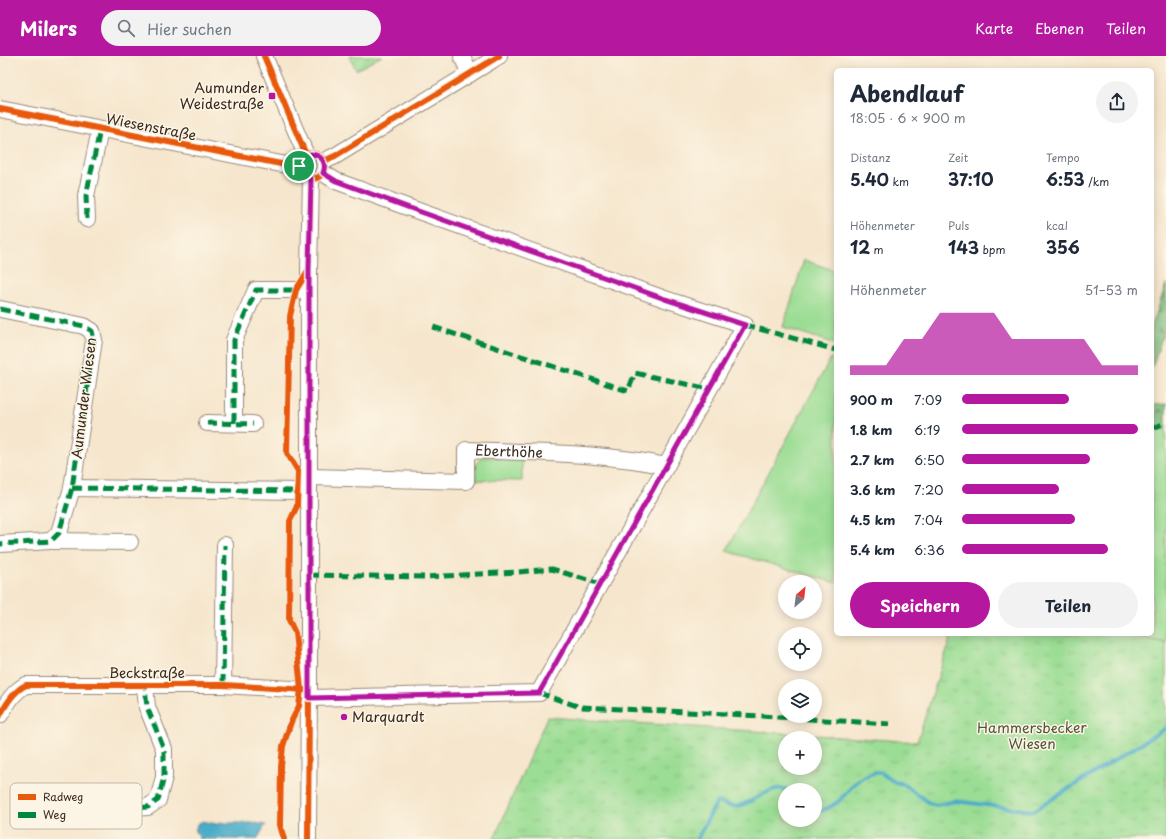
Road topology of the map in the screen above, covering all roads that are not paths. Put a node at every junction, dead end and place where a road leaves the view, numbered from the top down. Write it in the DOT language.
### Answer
graph roads {
  1 [pos="264,56"];
  2 [pos="462,56"];
  3 [pos="499,56"];
  4 [pos="470,74"];
  5 [pos="0,109"];
  6 [pos="100,130"];
  7 [pos="302,160"];
  8 [pos="319,171"];
  9 [pos="88,219"];
  10 [pos="309,291"];
  11 [pos="0,309"];
  12 [pos="207,422"];
  13 [pos="234,424"];
  14 [pos="253,424"];
  15 [pos="666,466"];
  16 [pos="309,484"];
  17 [pos="72,488"];
  18 [pos="51,541"];
  19 [pos="130,542"];
  20 [pos="0,544"];
  21 [pos="225,545"];
  22 [pos="223,685"];
  23 [pos="145,686"];
  24 [pos="309,694"];
  25 [pos="0,715"];
  26 [pos="142,807"];
  27 [pos="308,839"];
  1 -- 7 [label="street"];
  2 -- 4 [label="street"];
  3 -- 4 [label="street"];
  4 -- 8 [label="street"];
  5 -- 6 [label="street, Wiesenstraße"];
  6 -- 7 [label="street, Wiesenstraße"];
  6 -- 9 [label="street"];
  7 -- 8 [label="street"];
  7 -- 8 [label="street"];
  8 -- 10 [label="street"];
  8 -- 15 [label="street"];
  10 -- 13 [label="street"];
  10 -- 16 [label="street"];
  11 -- 17 [label="street, Aumunder Wiesen"];
  12 -- 13 [label="street"];
  13 -- 14 [label="street"];
  15 -- 16 [label="street, Eberthöhe"];
  15 -- 24 [label="street, Beckstraße"];
  16 -- 17 [label="street"];
  16 -- 24 [label="street"];
  17 -- 18 [label="street, Aumunder Wiesen"];
  18 -- 19 [label="street"];
  18 -- 20 [label="street"];
  21 -- 22 [label="street"];
  22 -- 23 [label="street, Beckstraße"];
  22 -- 24 [label="street, Beckstraße"];
  23 -- 25 [label="street, Beckstraße"];
  23 -- 26 [label="street"];
  24 -- 27 [label="street"];
}
